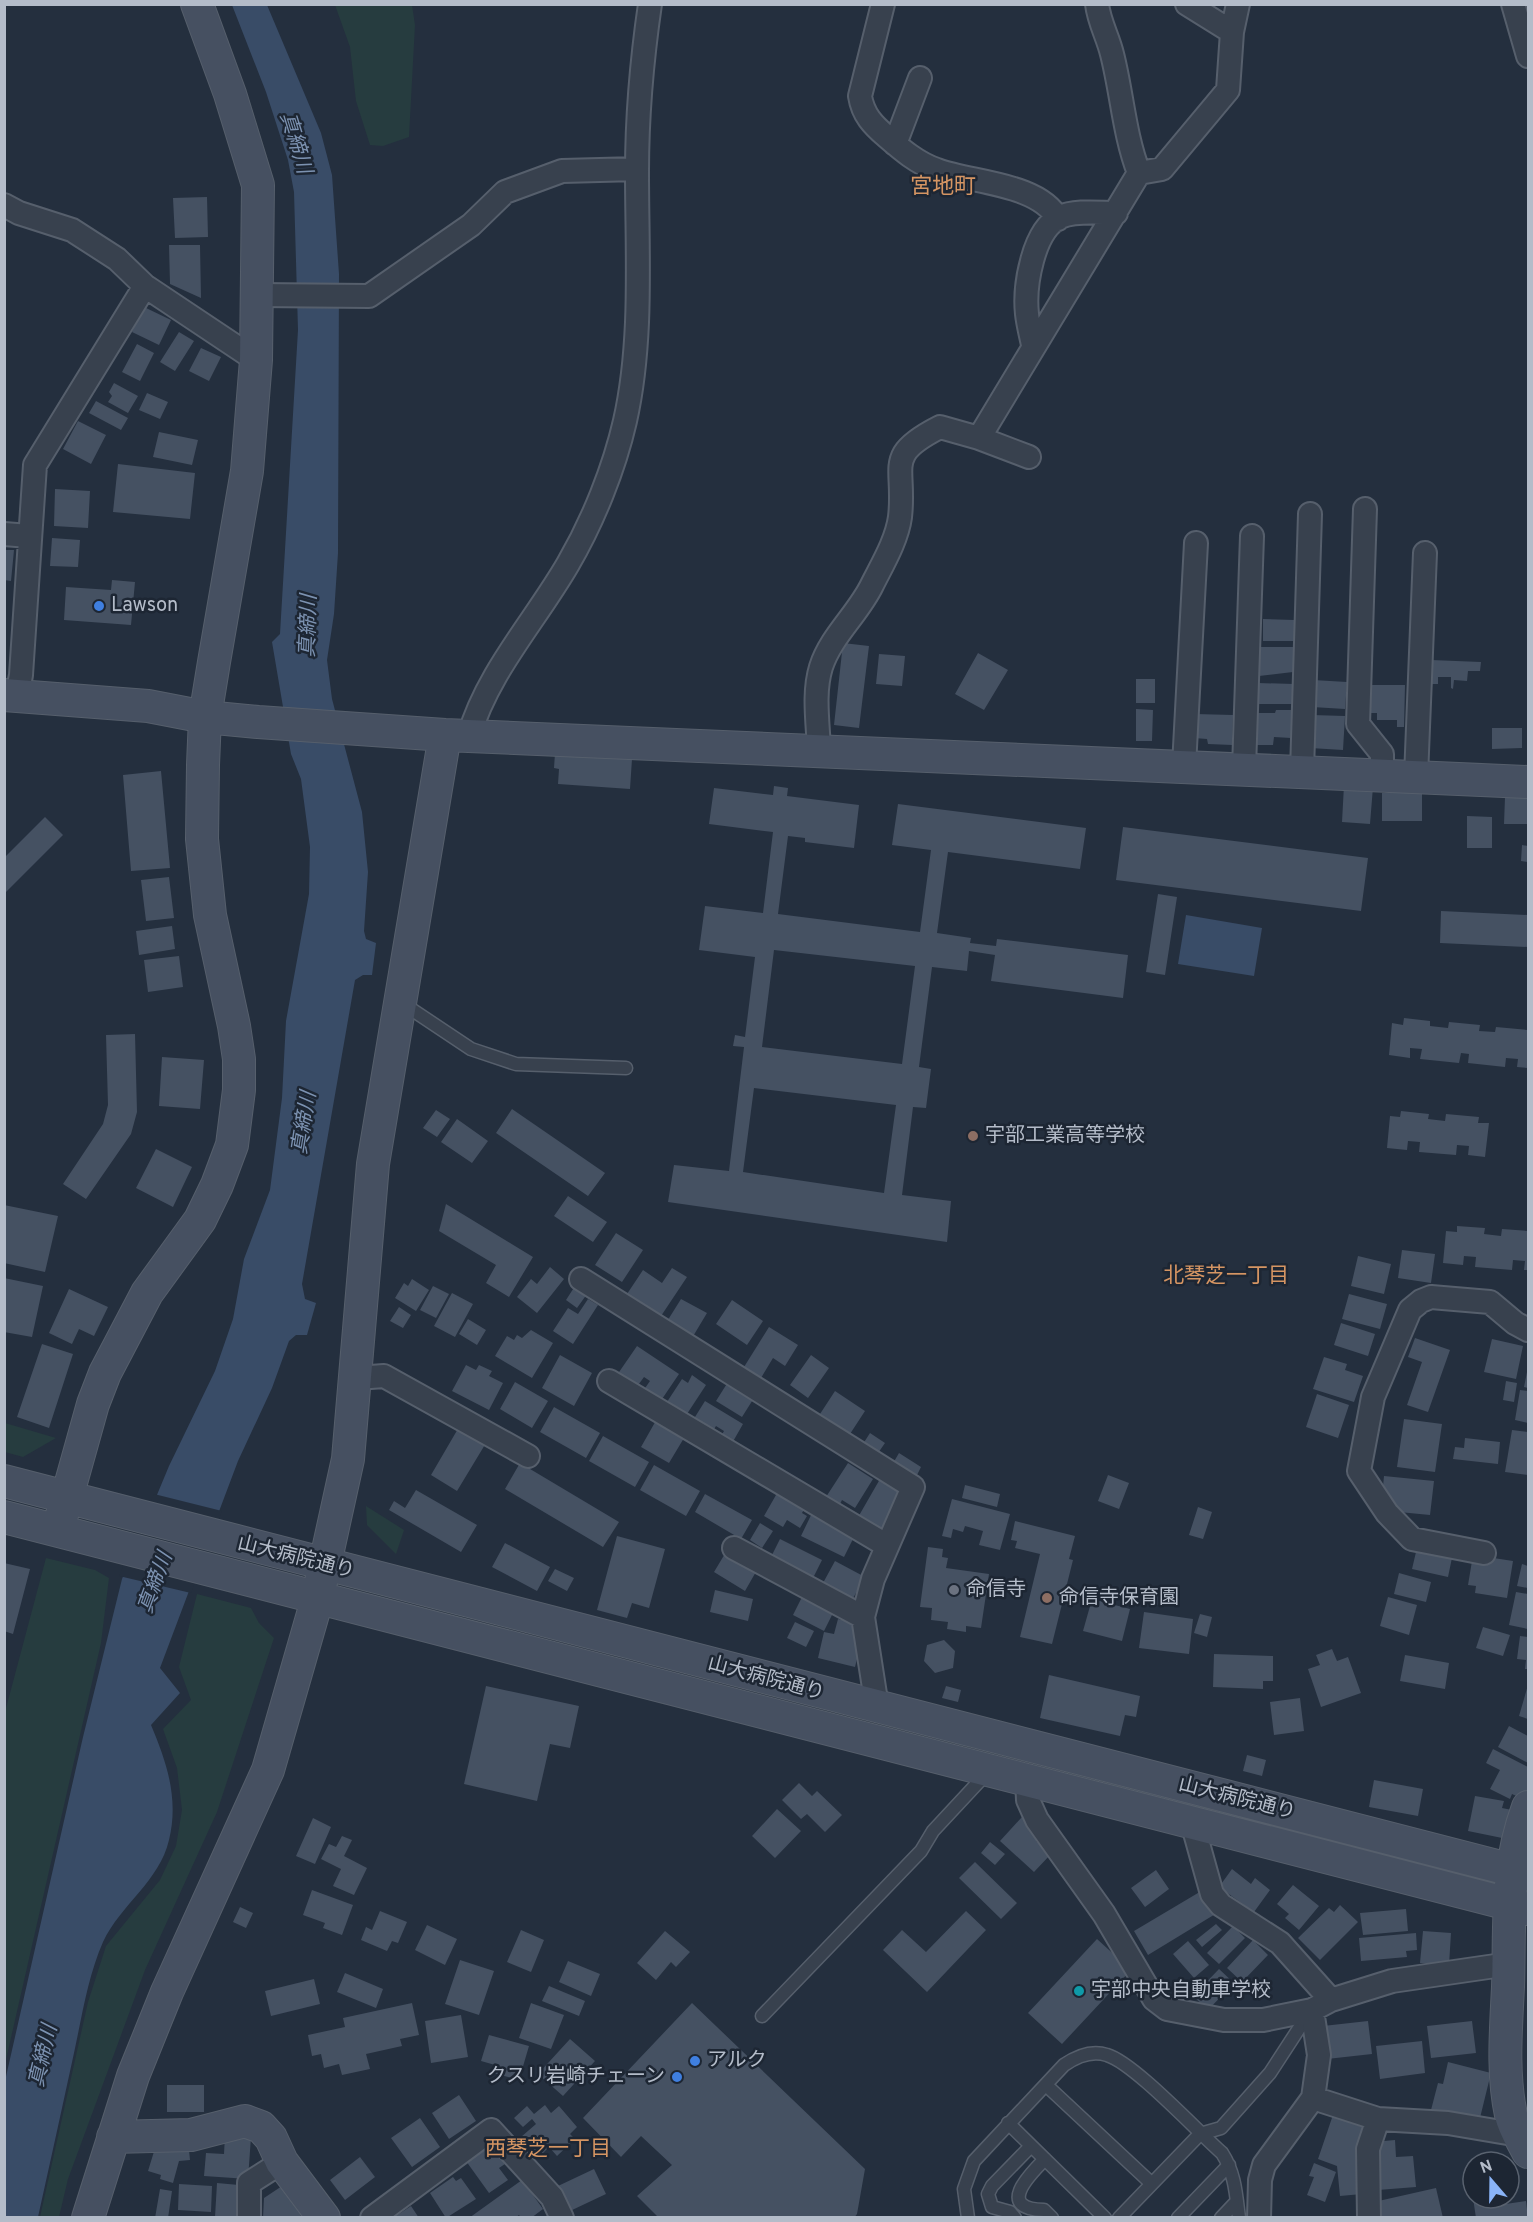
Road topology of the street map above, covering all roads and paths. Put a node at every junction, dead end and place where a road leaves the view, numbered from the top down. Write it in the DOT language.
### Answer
graph roads {
  1 [pos="197,4"];
  2 [pos="650,4"];
  3 [pos="883,4"];
  4 [pos="1097,4"];
  5 [pos="1187,4"];
  6 [pos="1238,4"];
  7 [pos="1513,4"];
  8 [pos="1232,33"];
  9 [pos="1528,56"];
  10 [pos="920,78"];
  11 [pos="895,144"];
  12 [pos="637,169"];
  13 [pos="1139,173"];
  14 [pos="4,205"];
  15 [pos="1116,213"];
  16 [pos="1058,219"];
  17 [pos="145,286"];
  18 [pos="265,296"];
  19 [pos="1034,345"];
  20 [pos="256,360"];
  21 [pos="979,438"];
  22 [pos="1029,457"];
  23 [pos="1365,508"];
  24 [pos="1310,514"];
  25 [pos="4,534"];
  26 [pos="29,536"];
  27 [pos="1252,536"];
  28 [pos="1196,543"];
  29 [pos="1425,553"];
  30 [pos="11,696"];
  31 [pos="205,717"];
  32 [pos="457,736"];
  33 [pos="819,750"];
  34 [pos="1184,766"];
  35 [pos="1244,768"];
  36 [pos="1302,771"];
  37 [pos="1382,776"];
  38 [pos="1416,777"];
  39 [pos="1528,782"];
  40 [pos="399,1001"];
  41 [pos="626,1068"];
  42 [pos="581,1279"];
  43 [pos="1528,1330"];
  44 [pos="357,1378"];
  45 [pos="609,1381"];
  46 [pos="528,1456"];
  47 [pos="4,1481"];
  48 [pos="66,1498"];
  49 [pos="4,1517"];
  50 [pos="58,1529"];
  51 [pos="886,1545"];
  52 [pos="734,1548"];
  53 [pos="1484,1552"];
  54 [pos="325,1564"];
  55 [pos="317,1600"];
  56 [pos="863,1617"];
  57 [pos="877,1707"];
  58 [pos="991,1770"];
  59 [pos="1027,1779"];
  60 [pos="1528,1808"];
  61 [pos="1192,1822"];
  62 [pos="1520,1872"];
  63 [pos="1518,1906"];
  64 [pos="1509,1964"];
  65 [pos="1322,2005"];
  66 [pos="762,2016"];
  67 [pos="1046,2085"];
  68 [pos="1313,2098"];
  69 [pos="1378,2120"];
  70 [pos="1008,2123"];
  71 [pos="1200,2134"];
  72 [pos="113,2137"];
  73 [pos="1524,2144"];
  74 [pos="1032,2145"];
  75 [pos="1045,2159"];
  76 [pos="282,2162"];
  77 [pos="1229,2165"];
  78 [pos="1151,2183"];
  79 [pos="1237,2201"];
  80 [pos="88,2217"];
  81 [pos="249,2217"];
  82 [pos="324,2217"];
  83 [pos="372,2217"];
  84 [pos="562,2217"];
  85 [pos="968,2217"];
  86 [pos="1015,2217"];
  87 [pos="1052,2217"];
  88 [pos="1106,2217"];
  89 [pos="1119,2217"];
  90 [pos="1178,2217"];
  91 [pos="1221,2217"];
  92 [pos="1239,2217"];
  93 [pos="1259,2217"];
  94 [pos="1369,2217"];
  1 -- 18 [label="street"];
  2 -- 12 [label="street"];
  3 -- 11 [label="street"];
  4 -- 13 [label="street"];
  5 -- 8 [label="street"];
  6 -- 8 [label="street"];
  7 -- 9 [label="street"];
  8 -- 13 [label="street"];
  10 -- 11 [label="street"];
  11 -- 16 [label="street"];
  12 -- 18 [label="street"];
  12 -- 32 [label="street"];
  13 -- 15 [label="street"];
  14 -- 17 [label="street"];
  15 -- 16 [label="street"];
  15 -- 19 [label="street"];
  16 -- 19 [label="street"];
  17 -- 20 [label="street"];
  17 -- 26 [label="street"];
  18 -- 20 [label="street"];
  19 -- 21 [label="street"];
  20 -- 31 [label="street"];
  21 -- 22 [label="street"];
  21 -- 33 [label="street"];
  23 -- 37 [label="street"];
  24 -- 36 [label="street"];
  25 -- 26 [label="street"];
  26 -- 30 [label="street"];
  27 -- 35 [label="street"];
  28 -- 34 [label="street"];
  29 -- 38 [label="street"];
  30 -- 31 [label="street"];
  31 -- 32 [label="street"];
  31 -- 48 [label="street"];
  32 -- 33 [label="street"];
  32 -- 40 [label="street"];
  33 -- 34 [label="street"];
  34 -- 35 [label="street"];
  35 -- 36 [label="street"];
  36 -- 37 [label="street"];
  37 -- 38 [label="street"];
  38 -- 39 [label="street"];
  40 -- 41 [label="lane"];
  40 -- 44 [label="street"];
  42 -- 51 [label="street"];
  43 -- 53 [label="street"];
  44 -- 46 [label="street"];
  44 -- 54 [label="street"];
  45 -- 51 [label="street"];
  47 -- 48 [label="street, 山大病院通り"];
  48 -- 50 [label="street"];
  48 -- 54 [label="street, 山大病院通り"];
  49 -- 50 [label="street, 山大病院通り"];
  50 -- 55 [label="street, 山大病院通り"];
  51 -- 56 [label="street"];
  52 -- 56 [label="street"];
  54 -- 55 [label="street"];
  54 -- 57 [label="street, 山大病院通り"];
  55 -- 58 [label="street, 山大病院通り"];
  55 -- 72 [label="street"];
  56 -- 57 [label="street"];
  57 -- 62 [label="street, 山大病院通り"];
  58 -- 59 [label="street, 山大病院通り"];
  58 -- 66 [label="lane"];
  59 -- 61 [label="street, 山大病院通り"];
  59 -- 65 [label="street"];
  60 -- 62 [label="street"];
  61 -- 63 [label="street, 山大病院通り"];
  61 -- 65 [label="street"];
  62 -- 63 [label="street"];
  63 -- 64 [label="street"];
  64 -- 65 [label="street"];
  64 -- 73 [label="street"];
  65 -- 68 [label="street"];
  65 -- 71 [label="lane"];
  67 -- 70 [label="lane"];
  67 -- 71 [label="lane"];
  67 -- 78 [label="lane"];
  68 -- 69 [label="street"];
  68 -- 93 [label="street"];
  69 -- 73 [label="street"];
  69 -- 94 [label="street"];
  70 -- 74 [label="lane"];
  70 -- 85 [label="lane"];
  71 -- 77 [label="lane"];
  71 -- 78 [label="lane"];
  72 -- 76 [label="street"];
  72 -- 80 [label="street"];
  74 -- 75 [label="lane"];
  74 -- 86 [label="lane"];
  75 -- 87 [label="lane"];
  75 -- 88 [label="lane"];
  76 -- 81 [label="street"];
  76 -- 82 [label="street"];
  77 -- 79 [label="lane"];
  77 -- 90 [label="lane"];
  78 -- 89 [label="lane"];
  79 -- 91 [label="lane"];
  79 -- 92 [label="lane"];
  83 -- 84 [label="street"];
}
